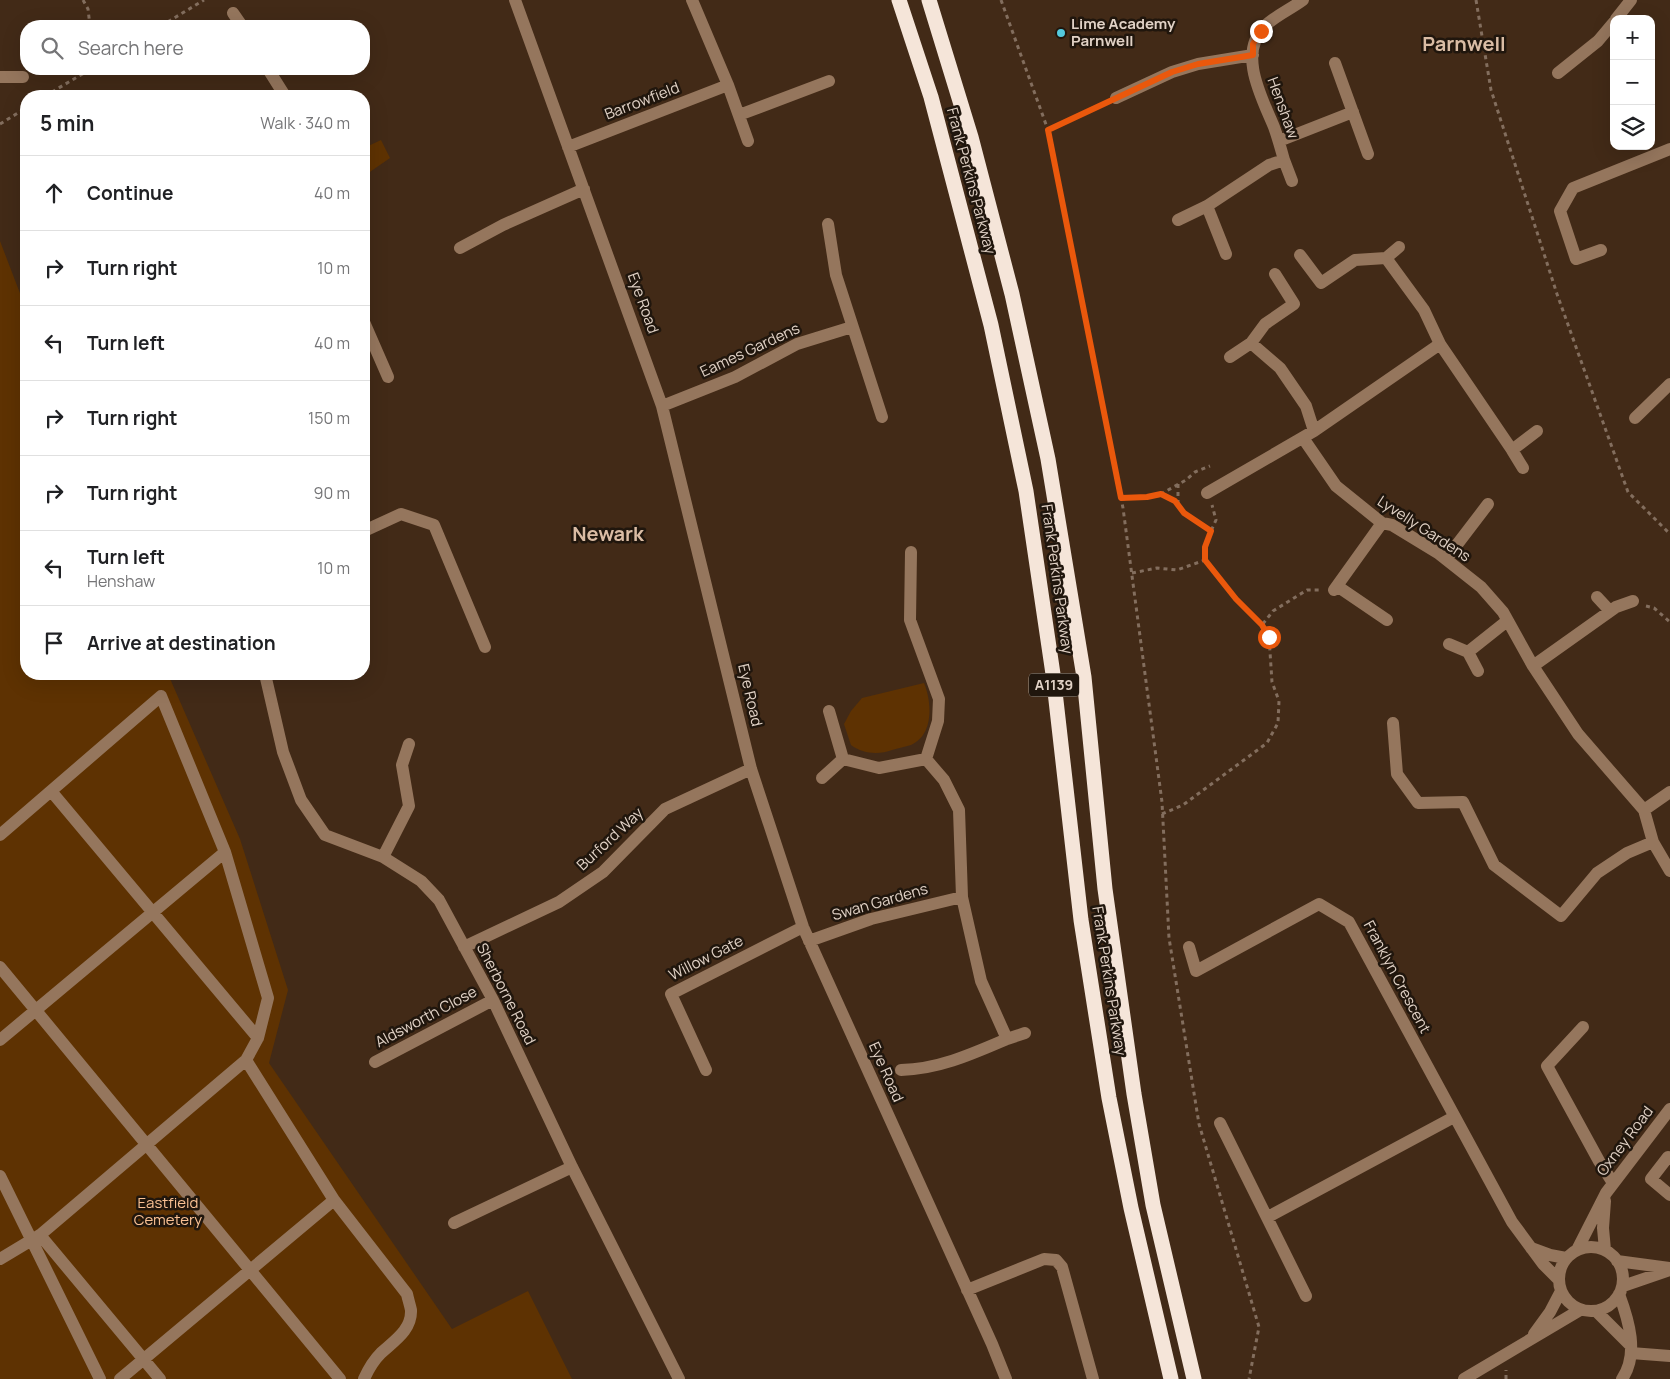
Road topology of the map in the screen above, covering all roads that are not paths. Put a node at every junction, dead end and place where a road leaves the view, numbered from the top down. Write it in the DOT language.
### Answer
graph roads {
  1 [pos="515,0"];
  2 [pos="692,0"];
  3 [pos="900,0"];
  4 [pos="929,0"];
  5 [pos="1303,0"];
  6 [pos="1631,0"];
  7 [pos="233,13"];
  8 [pos="1619,15"];
  9 [pos="238,20"];
  10 [pos="1610,27"];
  11 [pos="1253,55"];
  12 [pos="1335,63"];
  13 [pos="1558,73"];
  14 [pos="272,75"];
  15 [pos="0,76"];
  16 [pos="23,77"];
  17 [pos="829,81"];
  18 [pos="728,85"];
  19 [pos="281,90"];
  20 [pos="1116,98"];
  21 [pos="1353,112"];
  22 [pos="739,115"];
  23 [pos="748,141"];
  24 [pos="1279,141"];
  25 [pos="568,147"];
  26 [pos="1670,148"];
  27 [pos="1368,154"];
  28 [pos="1284,160"];
  29 [pos="1292,182"];
  30 [pos="584,189"];
  31 [pos="1207,206"];
  32 [pos="1178,220"];
  33 [pos="828,224"];
  34 [pos="1399,247"];
  35 [pos="460,248"];
  36 [pos="1600,250"];
  37 [pos="1226,254"];
  38 [pos="1300,254"];
  39 [pos="1386,258"];
  40 [pos="1275,274"];
  41 [pos="852,326"];
  42 [pos="370,336"];
  43 [pos="1251,343"];
  44 [pos="1440,344"];
  45 [pos="1230,357"];
  46 [pos="388,377"];
  47 [pos="1670,384"];
  48 [pos="662,406"];
  49 [pos="882,418"];
  50 [pos="1635,418"];
  51 [pos="1314,431"];
  52 [pos="1537,431"];
  53 [pos="1303,438"];
  54 [pos="1512,450"];
  55 [pos="1523,468"];
  56 [pos="1207,493"];
  57 [pos="1488,504"];
  58 [pos="1382,523"];
  59 [pos="370,528"];
  60 [pos="911,552"];
  61 [pos="1446,560"];
  62 [pos="1597,597"];
  63 [pos="1633,601"];
  64 [pos="1610,611"];
  65 [pos="1387,620"];
  66 [pos="1507,620"];
  67 [pos="1449,644"];
  68 [pos="485,646"];
  69 [pos="1468,652"];
  70 [pos="1533,666"];
  71 [pos="1478,671"];
  72 [pos="266,680"];
  73 [pos="829,710"];
  74 [pos="1393,723"];
  75 [pos="409,744"];
  76 [pos="843,759"];
  77 [pos="926,759"];
  78 [pos="751,769"];
  79 [pos="822,778"];
  80 [pos="51,791"];
  81 [pos="1670,792"];
  82 [pos="1644,810"];
  83 [pos="0,834"];
  84 [pos="1653,842"];
  85 [pos="225,852"];
  86 [pos="383,857"];
  87 [pos="1670,871"];
  88 [pos="962,897"];
  89 [pos="153,912"];
  90 [pos="803,927"];
  91 [pos="808,941"];
  92 [pos="464,947"];
  93 [pos="1189,947"];
  94 [pos="0,967"];
  95 [pos="492,1000"];
  96 [pos="36,1010"];
  97 [pos="1583,1027"];
  98 [pos="1025,1033"];
  99 [pos="258,1038"];
  100 [pos="1007,1039"];
  101 [pos="0,1040"];
  102 [pos="246,1060"];
  103 [pos="374,1062"];
  104 [pos="706,1070"];
  105 [pos="901,1070"];
  106 [pos="1668,1115"];
  107 [pos="1454,1117"];
  108 [pos="1220,1123"];
  109 [pos="146,1144"];
  110 [pos="1670,1158"];
  111 [pos="572,1167"];
  112 [pos="0,1176"];
  113 [pos="1610,1188"];
  114 [pos="1670,1195"];
  115 [pos="334,1200"];
  116 [pos="1268,1217"];
  117 [pos="454,1223"];
  118 [pos="36,1238"];
  119 [pos="1531,1248"];
  120 [pos="1577,1250"];
  121 [pos="1605,1250"];
  122 [pos="1566,1258"];
  123 [pos="0,1259"];
  124 [pos="1617,1261"];
  125 [pos="1670,1269"];
  126 [pos="250,1270"];
  127 [pos="1560,1286"];
  128 [pos="967,1290"];
  129 [pos="1621,1290"];
  130 [pos="1306,1296"];
  131 [pos="1580,1310"];
  132 [pos="1597,1312"];
  133 [pos="1529,1340"];
  134 [pos="1631,1349"];
  135 [pos="1670,1356"];
  136 [pos="144,1359"];
  137 [pos="100,1379"];
  138 [pos="120,1379"];
  139 [pos="160,1379"];
  140 [pos="340,1379"];
  141 [pos="364,1379"];
  142 [pos="679,1379"];
  143 [pos="1006,1379"];
  144 [pos="1093,1379"];
  145 [pos="1171,1379"];
  146 [pos="1194,1379"];
  147 [pos="1464,1379"];
  148 [pos="1622,1379"];
  1 -- 25 [label="street, Eye Road"];
  2 -- 18 [label="street"];
  3 -- 145 [label="highway, Frank Perkins Parkway / A1139"];
  4 -- 146 [label="highway, Frank Perkins Parkway / A1139"];
  5 -- 11 [label="street, Henshaw"];
  6 -- 8 [label="street"];
  7 -- 9 [label="street"];
  10 -- 13 [label="street"];
  11 -- 20 [label="street"];
  11 -- 24 [label="street, Henshaw"];
  12 -- 21 [label="street"];
  14 -- 19 [label="street"];
  15 -- 16 [label="street"];
  17 -- 22 [label="street"];
  18 -- 22 [label="street"];
  18 -- 25 [label="street, Barrowfield"];
  21 -- 24 [label="street"];
  21 -- 27 [label="street"];
  22 -- 23 [label="street"];
  24 -- 28 [label="street, Henshaw"];
  25 -- 30 [label="street, Eye Road"];
  26 -- 36 [label="street"];
  28 -- 29 [label="street, Henshaw"];
  28 -- 31 [label="street, Henshaw"];
  30 -- 35 [label="street"];
  30 -- 48 [label="street, Eye Road"];
  31 -- 32 [label="street, Henshaw"];
  31 -- 37 [label="street"];
  33 -- 41 [label="street"];
  34 -- 39 [label="street"];
  38 -- 39 [label="street"];
  39 -- 44 [label="street"];
  40 -- 43 [label="street"];
  41 -- 48 [label="street, Eames Gardens"];
  41 -- 49 [label="street"];
  42 -- 46 [label="street"];
  43 -- 45 [label="street"];
  43 -- 51 [label="street"];
  44 -- 51 [label="street"];
  44 -- 54 [label="street"];
  47 -- 50 [label="street"];
  48 -- 78 [label="street, Eye Road"];
  51 -- 53 [label="street"];
  52 -- 54 [label="street"];
  53 -- 56 [label="street"];
  53 -- 58 [label="street, Lyvelly Gardens"];
  54 -- 55 [label="street"];
  57 -- 61 [label="street"];
  58 -- 61 [label="street, Lyvelly Gardens"];
  58 -- 65 [label="street"];
  59 -- 68 [label="street"];
  60 -- 77 [label="street"];
  61 -- 66 [label="street, Lyvelly Gardens"];
  62 -- 64 [label="street"];
  63 -- 64 [label="street"];
  64 -- 70 [label="street"];
  66 -- 69 [label="street"];
  66 -- 70 [label="street, Lyvelly Gardens"];
  67 -- 69 [label="street"];
  69 -- 71 [label="street"];
  70 -- 82 [label="street, Lyvelly Gardens"];
  72 -- 86 [label="street, Sherborne Road"];
  73 -- 76 [label="street"];
  74 -- 84 [label="street"];
  75 -- 86 [label="street"];
  76 -- 77 [label="street"];
  76 -- 79 [label="street"];
  77 -- 88 [label="street"];
  78 -- 90 [label="street, Eye Road"];
  78 -- 92 [label="street, Burford Way"];
  80 -- 83 [label="street"];
  80 -- 85 [label="street"];
  80 -- 89 [label="street"];
  81 -- 82 [label="street"];
  82 -- 84 [label="street, Lyvelly Gardens"];
  84 -- 87 [label="street, Lyvelly Gardens"];
  85 -- 89 [label="street"];
  85 -- 99 [label="street"];
  86 -- 92 [label="street, Sherborne Road"];
  88 -- 91 [label="street, Swan Gardens"];
  88 -- 100 [label="street"];
  89 -- 96 [label="street"];
  89 -- 99 [label="street"];
  90 -- 91 [label="street, Eye Road"];
  90 -- 104 [label="street, Willow Gate"];
  91 -- 128 [label="street, Eye Road"];
  92 -- 95 [label="street, Sherborne Road"];
  93 -- 107 [label="street, Franklyn Crescent"];
  94 -- 96 [label="street"];
  95 -- 103 [label="street, Aldsworth Close"];
  95 -- 111 [label="street, Sherborne Road"];
  96 -- 101 [label="street"];
  96 -- 109 [label="street"];
  97 -- 113 [label="street"];
  98 -- 100 [label="street"];
  99 -- 102 [label="street"];
  100 -- 105 [label="street"];
  102 -- 109 [label="street"];
  102 -- 115 [label="street"];
  106 -- 113 [label="street, Oxney Road"];
  107 -- 116 [label="street"];
  107 -- 119 [label="street, Franklyn Crescent"];
  108 -- 116 [label="street"];
  109 -- 118 [label="street"];
  109 -- 126 [label="street"];
  110 -- 114 [label="street"];
  111 -- 117 [label="street"];
  111 -- 142 [label="street, Sherborne Road"];
  112 -- 118 [label="street"];
  113 -- 120 [label="street, Oxney Road"];
  113 -- 121 [label="street, Oxney Road"];
  115 -- 126 [label="street"];
  115 -- 141 [label="street"];
  116 -- 130 [label="street"];
  118 -- 123 [label="street"];
  118 -- 136 [label="street"];
  118 -- 137 [label="street"];
  119 -- 122 [label="street"];
  119 -- 127 [label="street, Franklyn Crescent"];
  120 -- 121 [label="street"];
  120 -- 122 [label="street"];
  121 -- 124 [label="street"];
  122 -- 127 [label="street"];
  124 -- 125 [label="street"];
  124 -- 129 [label="street"];
  125 -- 129 [label="street"];
  126 -- 136 [label="street"];
  126 -- 140 [label="street"];
  127 -- 131 [label="street"];
  127 -- 133 [label="street"];
  128 -- 143 [label="street, Eye Road"];
  128 -- 144 [label="street"];
  129 -- 132 [label="street"];
  129 -- 134 [label="street"];
  131 -- 132 [label="street"];
  131 -- 133 [label="street"];
  132 -- 134 [label="street"];
  133 -- 147 [label="street"];
  134 -- 135 [label="street"];
  134 -- 148 [label="street"];
  136 -- 138 [label="street"];
  136 -- 139 [label="street"];
}
